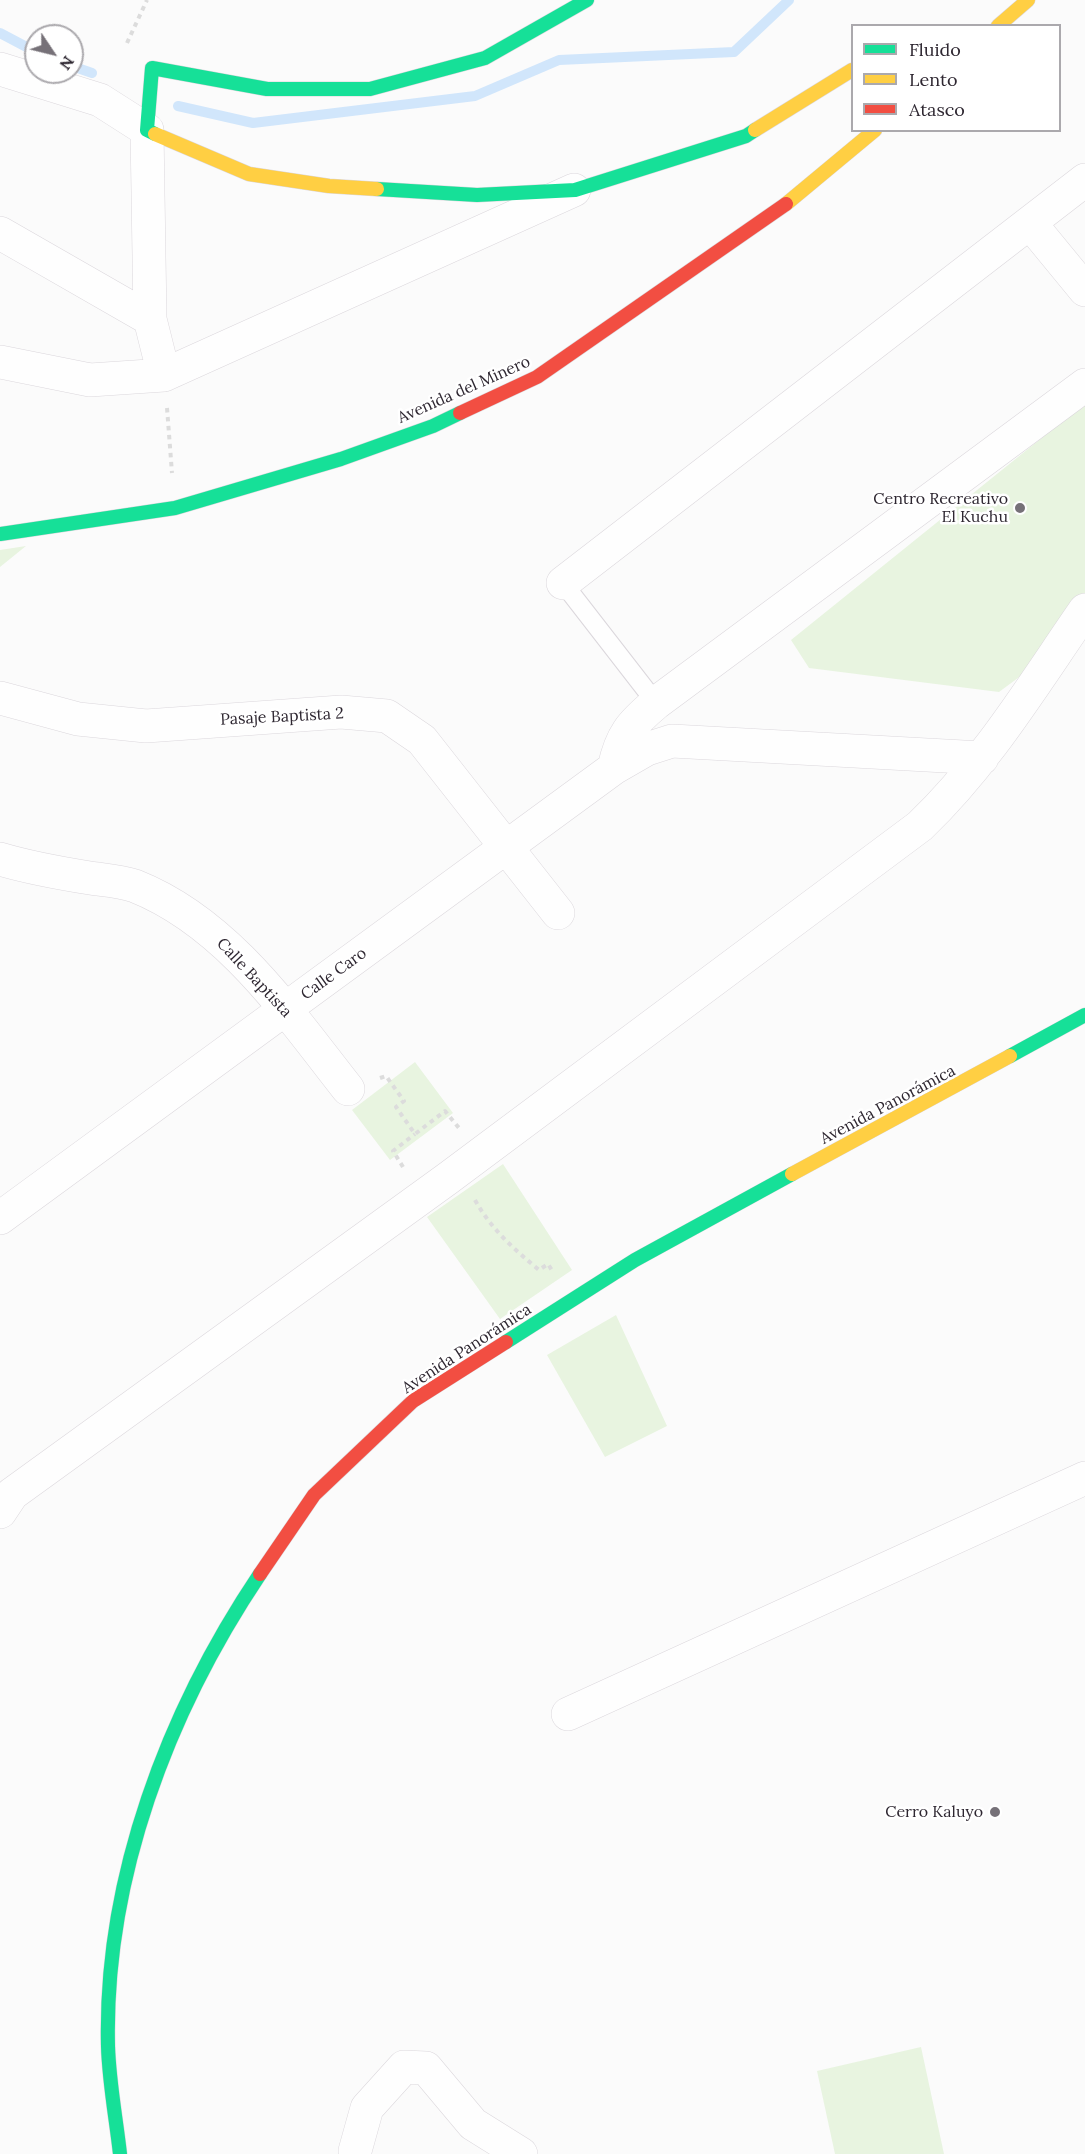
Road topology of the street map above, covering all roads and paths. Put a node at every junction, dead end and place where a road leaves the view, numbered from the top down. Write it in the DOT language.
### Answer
graph roads {
  1 [pos="586,0"];
  2 [pos="1028,0"];
  3 [pos="1000,24"];
  4 [pos="0,69"];
  5 [pos="851,71"];
  6 [pos="147,130"];
  7 [pos="873,132"];
  8 [pos="1085,180"];
  9 [pos="575,189"];
  10 [pos="1030,223"];
  11 [pos="0,233"];
  12 [pos="1085,290"];
  13 [pos="150,320"];
  14 [pos="0,362"];
  15 [pos="164,375"];
  16 [pos="1085,385"];
  17 [pos="175,508"];
  18 [pos="0,534"];
  19 [pos="563,583"];
  20 [pos="1085,610"];
  21 [pos="0,698"];
  22 [pos="656,703"];
  23 [pos="982,758"];
  24 [pos="614,768"];
  25 [pos="507,848"];
  26 [pos="0,859"];
  27 [pos="558,913"];
  28 [pos="285,1009"];
  29 [pos="1085,1015"];
  30 [pos="348,1089"];
  31 [pos="396,1107"];
  32 [pos="445,1111"];
  33 [pos="415,1134"];
  34 [pos="393,1151"];
  35 [pos="0,1218"];
  36 [pos="486,1220"];
  37 [pos="548,1264"];
  38 [pos="1085,1478"];
  39 [pos="4,1496"];
  40 [pos="568,1714"];
  41 [pos="355,2151"];
  42 [pos="120,2154"];
  43 [pos="521,2154"];
  1 -- 6 [label="main road"];
  2 -- 3 [label="main road"];
  4 -- 6 [label="street"];
  5 -- 9 [label="main road"];
  6 -- 9 [label="main road"];
  6 -- 13 [label="street"];
  7 -- 17 [label="main road, Avenida del Minero"];
  8 -- 10 [label="street"];
  9 -- 15 [label="street"];
  10 -- 12 [label="street"];
  10 -- 19 [label="street"];
  11 -- 13 [label="street"];
  13 -- 15 [label="street"];
  14 -- 15 [label="street"];
  15 -- 17 [label="path"];
  16 -- 22 [label="street"];
  17 -- 18 [label="main road, Avenida del Minero"];
  19 -- 22 [label="lane"];
  20 -- 23 [label="street"];
  21 -- 25 [label="street, Pasaje Baptista 2"];
  22 -- 24 [label="street"];
  23 -- 24 [label="street, Calle Caro"];
  23 -- 39 [label="street"];
  24 -- 25 [label="street, Calle Caro"];
  25 -- 27 [label="street, Pasaje Baptista 2"];
  25 -- 28 [label="street, Calle Caro"];
  26 -- 28 [label="street, Calle Baptista"];
  28 -- 30 [label="street, Calle Baptista"];
  28 -- 35 [label="street, Calle Caro"];
  29 -- 42 [label="main road, Avenida Panorámica"];
  31 -- 33 [label="path"];
  32 -- 33 [label="path"];
  33 -- 34 [label="path"];
  36 -- 37 [label="path"];
  38 -- 40 [label="street"];
  41 -- 43 [label="street"];
}
